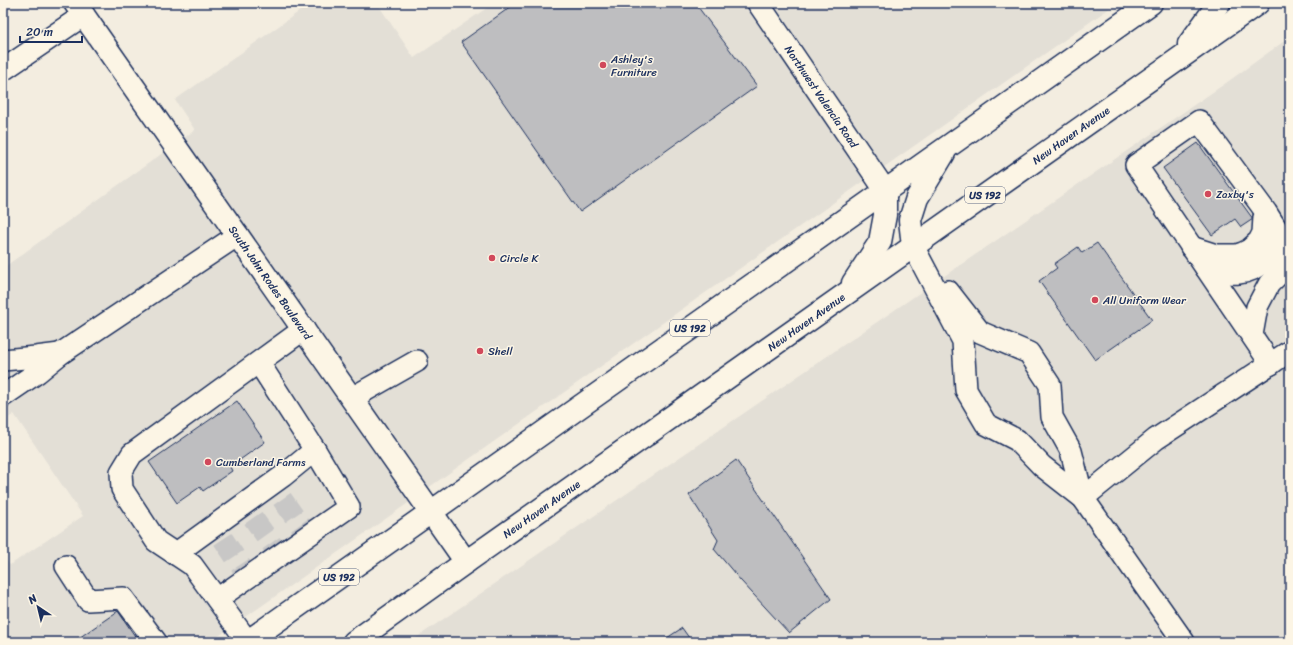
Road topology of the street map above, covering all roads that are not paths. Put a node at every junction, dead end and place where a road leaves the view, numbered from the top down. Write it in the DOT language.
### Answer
graph roads {
  1 [pos="758,3"];
  2 [pos="1151,3"];
  3 [pos="1219,3"];
  4 [pos="1258,3"];
  5 [pos="80,9"];
  6 [pos="1179,58"];
  7 [pos="3,70"];
  8 [pos="949,145"];
  9 [pos="885,190"];
  10 [pos="1264,210"];
  11 [pos="238,235"];
  12 [pos="913,246"];
  13 [pos="1191,247"];
  14 [pos="1206,268"];
  15 [pos="847,293"];
  16 [pos="304,329"];
  17 [pos="1252,335"];
  18 [pos="1290,351"];
  19 [pos="60,354"];
  20 [pos="3,360"];
  21 [pos="417,361"];
  22 [pos="259,363"];
  23 [pos="1271,364"];
  24 [pos="3,396"];
  25 [pos="352,398"];
  26 [pos="315,450"];
  27 [pos="1083,498"];
  28 [pos="432,512"];
  29 [pos="175,554"];
  30 [pos="466,562"];
  31 [pos="66,566"];
  32 [pos="217,600"];
  33 [pos="156,642"];
  34 [pos="247,642"];
  35 [pos="354,642"];
  36 [pos="1184,642"];
  1 -- 9 [label="street, Northwest Valencia Road"];
  2 -- 8 [label="main road, US 192"];
  3 -- 6 [label="main road"];
  4 -- 6 [label="main road, New Haven Avenue / US 192"];
  5 -- 7 [label="street"];
  5 -- 11 [label="main road, South John Rodes Boulevard"];
  6 -- 12 [label="main road, New Haven Avenue / US 192"];
  8 -- 9 [label="main road, US 192"];
  8 -- 12 [label="main road"];
  9 -- 15 [label="main road"];
  9 -- 28 [label="main road, US 192"];
  10 -- 13 [label="street"];
  10 -- 13 [label="street"];
  10 -- 14 [label="street"];
  10 -- 17 [label="street"];
  11 -- 16 [label="main road, South John Rodes Boulevard"];
  11 -- 19 [label="street"];
  12 -- 15 [label="main road, New Haven Avenue / US 192"];
  12 -- 27 [label="street"];
  12 -- 27 [label="street"];
  13 -- 14 [label="street"];
  14 -- 17 [label="street"];
  15 -- 30 [label="main road, New Haven Avenue / US 192"];
  16 -- 22 [label="street"];
  16 -- 25 [label="main road, South John Rodes Boulevard"];
  17 -- 23 [label="street"];
  18 -- 23 [label="street"];
  19 -- 20 [label="street"];
  19 -- 24 [label="street"];
  21 -- 25 [label="street"];
  22 -- 26 [label="street"];
  22 -- 29 [label="street"];
  23 -- 27 [label="street"];
  25 -- 28 [label="main road, South John Rodes Boulevard"];
  26 -- 29 [label="street"];
  26 -- 32 [label="street"];
  27 -- 36 [label="street"];
  28 -- 30 [label="main road, South John Rodes Boulevard"];
  28 -- 34 [label="main road, US 192"];
  29 -- 32 [label="street"];
  30 -- 35 [label="main road, New Haven Avenue / US 192"];
  31 -- 33 [label="street"];
  32 -- 34 [label="street"];
}
